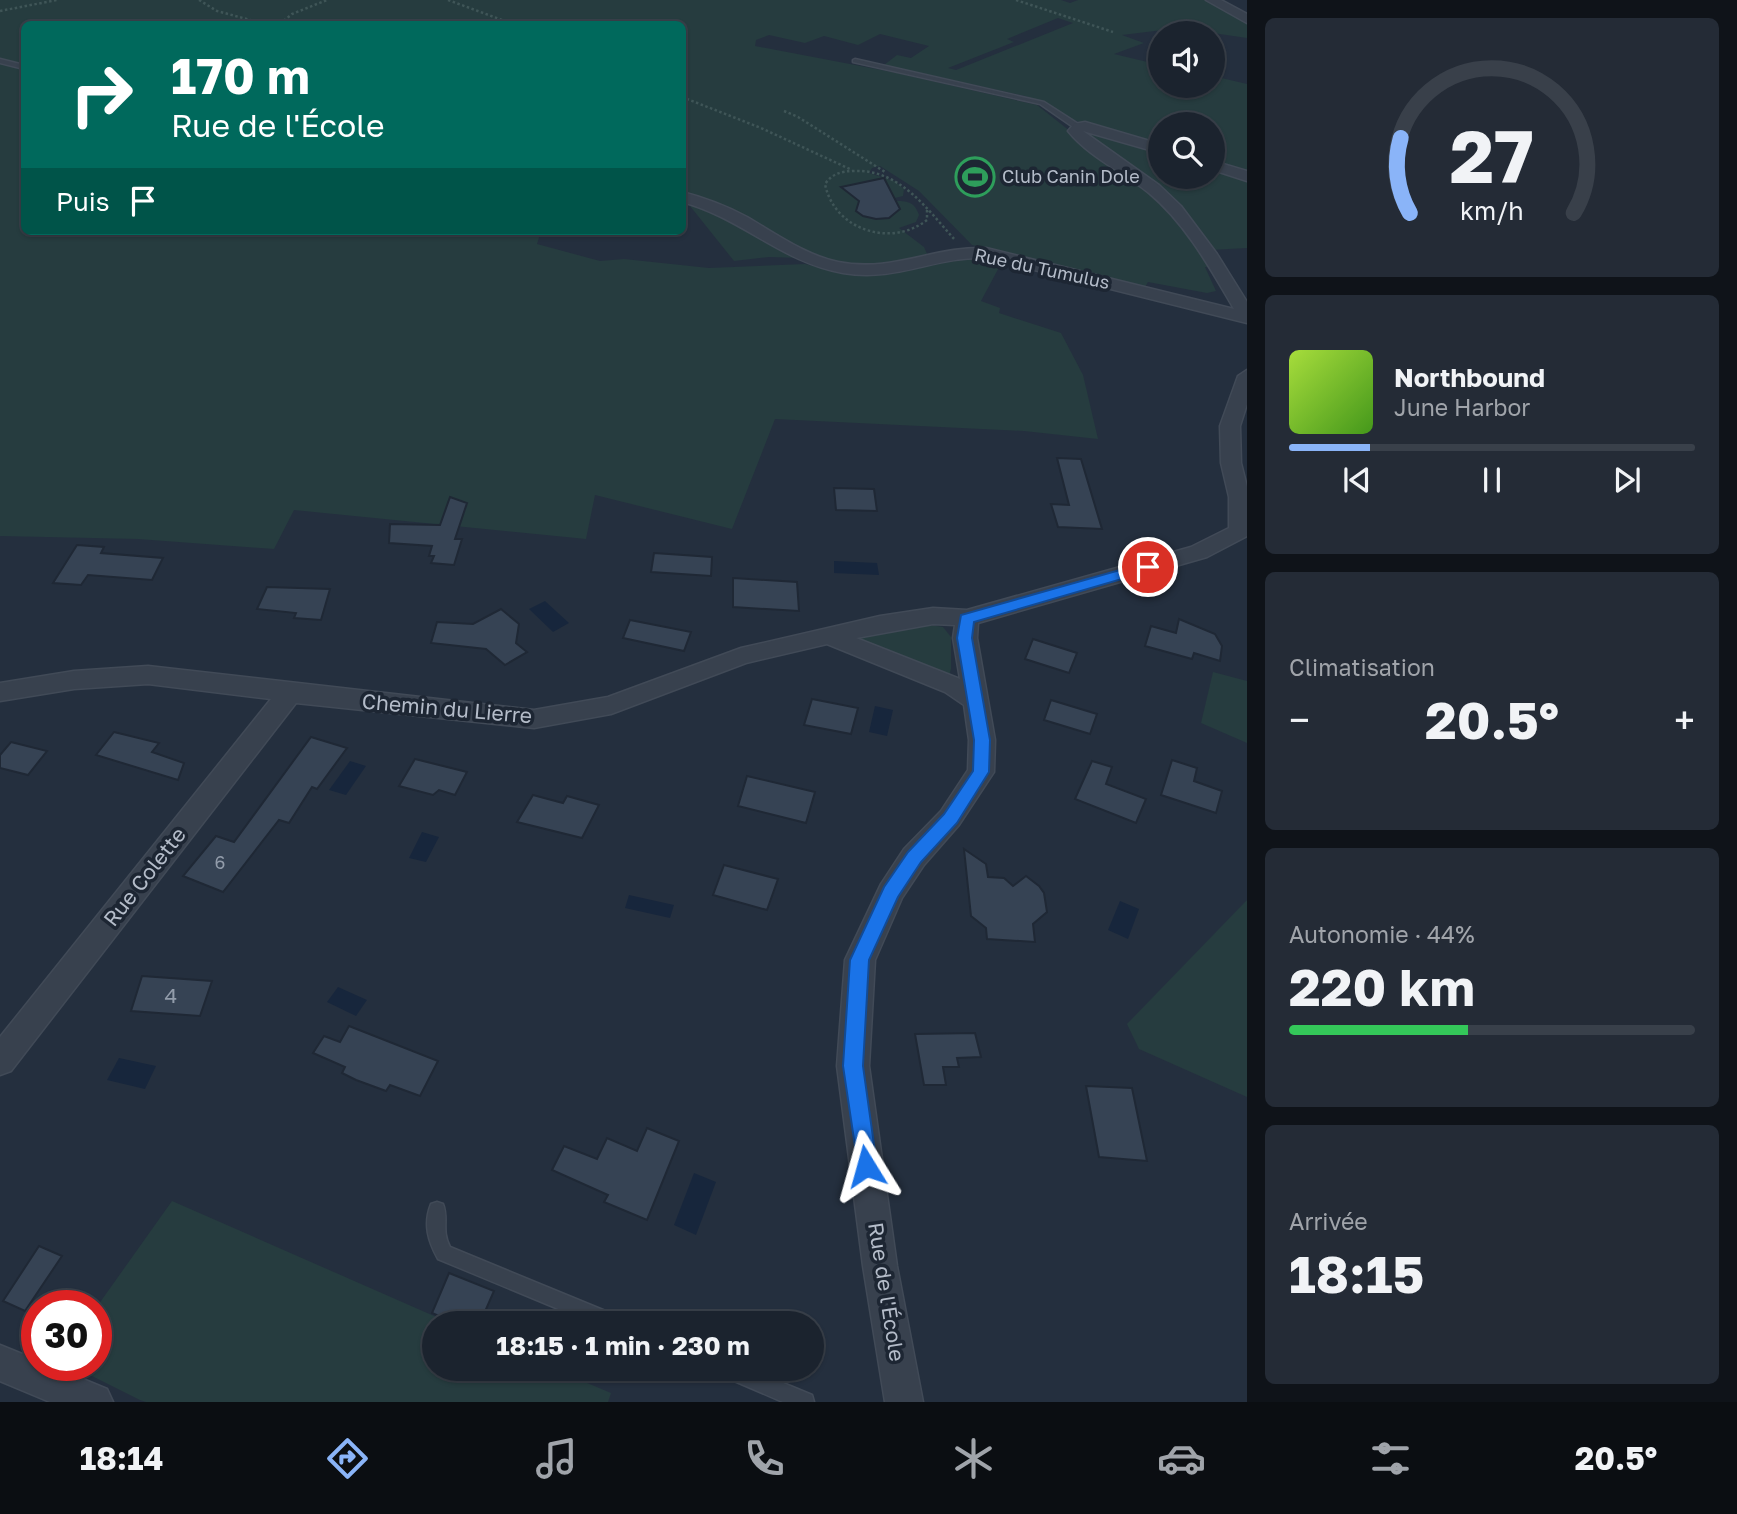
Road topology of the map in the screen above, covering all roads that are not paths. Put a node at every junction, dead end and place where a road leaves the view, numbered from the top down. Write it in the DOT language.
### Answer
graph roads {
  1 [pos="1212,0"];
  2 [pos="1247,19"];
  3 [pos="0,61"];
  4 [pos="855,61"];
  5 [pos="21,66"];
  6 [pos="1079,127"];
  7 [pos="1148,145"];
  8 [pos="1225,168"];
  9 [pos="1247,176"];
  10 [pos="686,198"];
  11 [pos="1247,318"];
  12 [pos="1247,376"];
  13 [pos="967,618"];
  14 [pos="828,636"];
  15 [pos="0,692"];
  16 [pos="290,694"];
  17 [pos="976,701"];
  18 [pos="0,1061"];
  19 [pos="437,1210"];
  20 [pos="585,1311"];
  21 [pos="0,1363"];
  22 [pos="755,1381"];
  23 [pos="94,1402"];
  24 [pos="805,1402"];
  25 [pos="904,1402"];
  1 -- 2 [label="street"];
  3 -- 5 [label="lane"];
  4 -- 6 [label="lane"];
  6 -- 7 [label="street"];
  6 -- 11 [label="street"];
  8 -- 9 [label="street"];
  10 -- 11 [label="street, Rue du Tumulus"];
  12 -- 13 [label="street"];
  13 -- 14 [label="street, Chemin du Lierre"];
  13 -- 17 [label="street, Rue de l'École"];
  14 -- 16 [label="street, Chemin du Lierre"];
  14 -- 17 [label="street"];
  15 -- 16 [label="street, Chemin du Lierre"];
  16 -- 18 [label="street, Rue Colette"];
  17 -- 25 [label="street, Rue de l'École"];
  19 -- 20 [label="lane"];
  21 -- 23 [label="street"];
  22 -- 24 [label="lane"];
}
